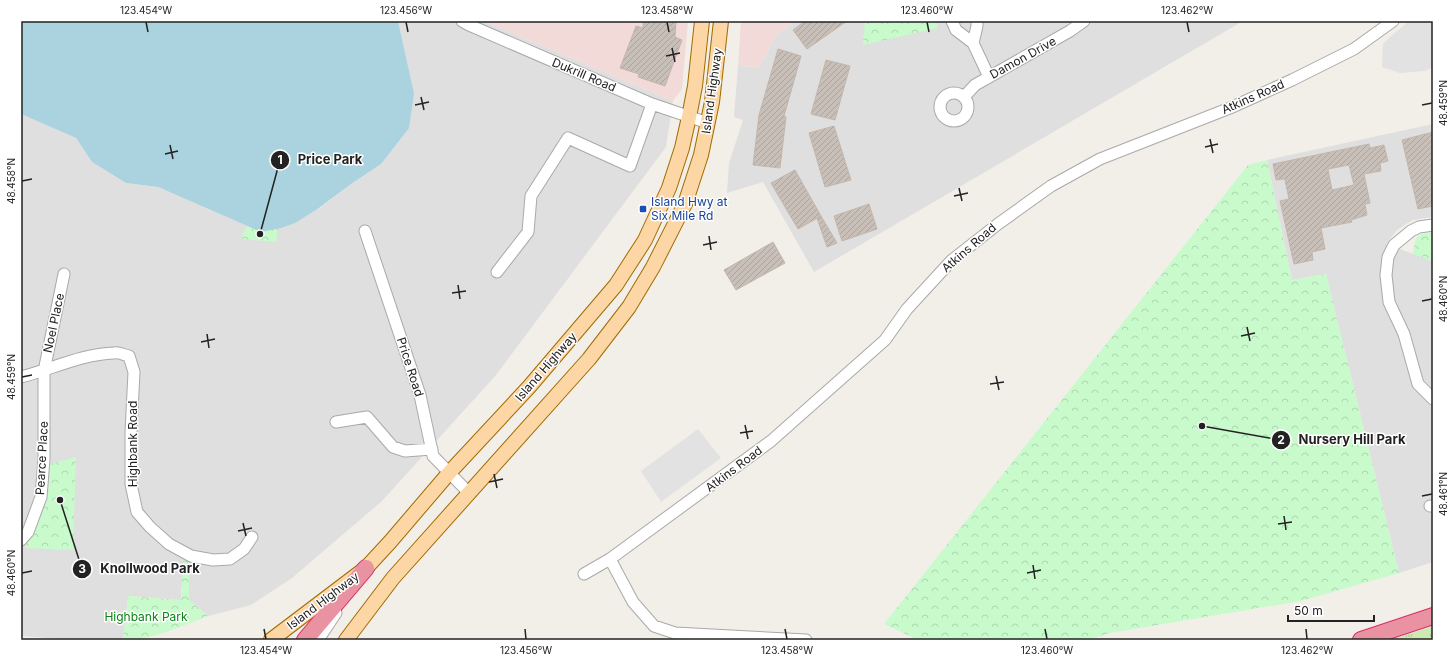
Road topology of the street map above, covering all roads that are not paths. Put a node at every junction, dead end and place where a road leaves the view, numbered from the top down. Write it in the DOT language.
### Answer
graph roads {
  1 [pos="462,21"];
  2 [pos="702,21"];
  3 [pos="721,21"];
  4 [pos="952,21"];
  5 [pos="977,21"];
  6 [pos="1084,21"];
  7 [pos="1393,21"];
  8 [pos="972,42"];
  9 [pos="989,77"];
  10 [pos="964,97"];
  11 [pos="652,104"];
  12 [pos="688,118"];
  13 [pos="708,123"];
  14 [pos="1433,225"];
  15 [pos="365,231"];
  16 [pos="497,272"];
  17 [pos="64,274"];
  18 [pos="44,371"];
  19 [pos="21,377"];
  20 [pos="1433,399"];
  21 [pos="336,422"];
  22 [pos="432,449"];
  23 [pos="449,473"];
  24 [pos="469,493"];
  25 [pos="252,537"];
  26 [pos="21,540"];
  27 [pos="610,559"];
  28 [pos="366,568"];
  29 [pos="584,574"];
  30 [pos="1433,616"];
  31 [pos="271,640"];
  32 [pos="305,640"];
  33 [pos="318,640"];
  34 [pos="346,640"];
  35 [pos="806,640"];
  36 [pos="1361,640"];
  1 -- 11 [label="street, Dukrill Road"];
  2 -- 12 [label="main road, Island Highway"];
  3 -- 13 [label="main road, Island Highway"];
  4 -- 8 [label="street"];
  5 -- 8 [label="street"];
  6 -- 9 [label="street, Damon Drive"];
  7 -- 27 [label="street, Atkins Road"];
  8 -- 9 [label="street"];
  9 -- 10 [label="street, Damon Drive"];
  11 -- 12 [label="street, Dukrill Road"];
  11 -- 16 [label="street"];
  12 -- 13 [label="street, Dukrill Road"];
  12 -- 23 [label="main road, Island Highway"];
  13 -- 24 [label="main road, Island Highway"];
  14 -- 20 [label="street"];
  15 -- 22 [label="street, Price Road"];
  17 -- 18 [label="street, Noel Place"];
  18 -- 19 [label="street"];
  18 -- 25 [label="street, Highbank Road"];
  18 -- 26 [label="street, Pearce Place"];
  21 -- 22 [label="street"];
  22 -- 23 [label="street, Price Road"];
  23 -- 24 [label="street, Price Road"];
  23 -- 28 [label="main road, Island Highway"];
  24 -- 34 [label="main road, Island Highway"];
  27 -- 29 [label="street, Atkins Road"];
  27 -- 35 [label="street"];
  28 -- 31 [label="main road, Island Highway"];
  28 -- 32 [label="highway"];
  28 -- 33 [label="street"];
  30 -- 36 [label="highway"];
}
